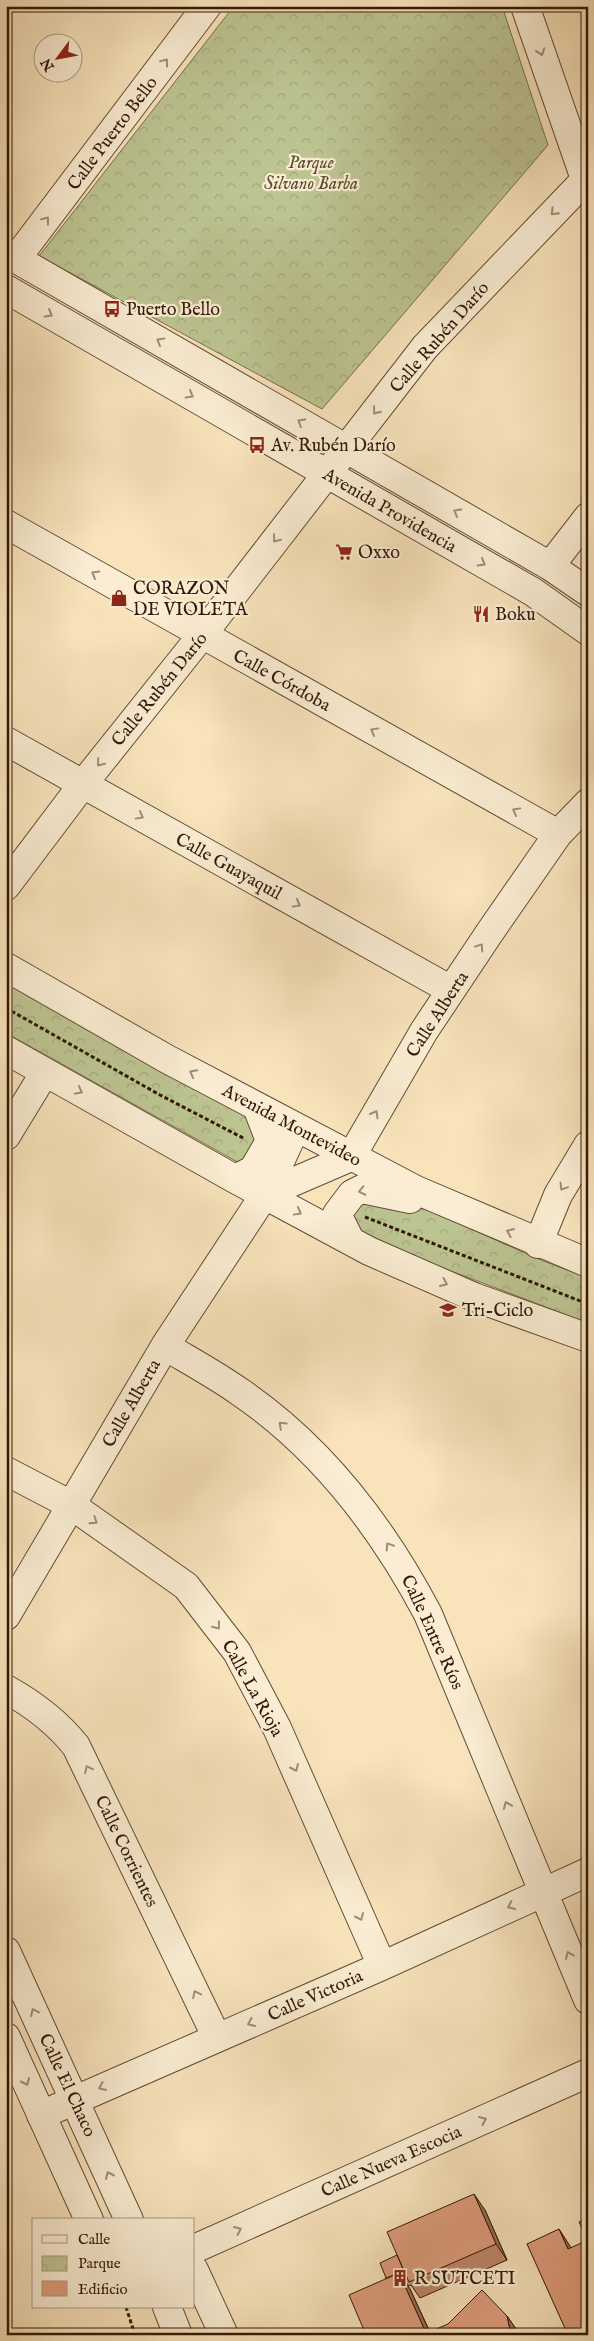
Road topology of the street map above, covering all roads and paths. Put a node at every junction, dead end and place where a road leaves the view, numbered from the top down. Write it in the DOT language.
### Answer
graph roads {
  1 [pos="207,6"];
  2 [pos="525,6"];
  3 [pos="587,178"];
  4 [pos="11,256"];
  5 [pos="6,289"];
  6 [pos="346,448"];
  7 [pos="327,474"];
  8 [pos="588,518"];
  9 [pos="6,524"];
  10 [pos="550,566"];
  11 [pos="588,592"];
  12 [pos="588,631"];
  13 [pos="202,635"];
  14 [pos="6,741"];
  15 [pos="83,784"];
  16 [pos="588,803"];
  17 [pos="558,834"];
  18 [pos="6,886"];
  19 [pos="6,967"];
  20 [pos="451,990"];
  21 [pos="6,1050"];
  22 [pos="45,1072"];
  23 [pos="257,1107"];
  24 [pos="296,1127"];
  25 [pos="7,1133"];
  26 [pos="588,1145"];
  27 [pos="350,1157"];
  28 [pos="235,1179"];
  29 [pos="265,1194"];
  30 [pos="444,1203"];
  31 [pos="350,1240"];
  32 [pos="538,1244"];
  33 [pos="588,1264"];
  34 [pos="588,1338"];
  35 [pos="165,1346"];
  36 [pos="6,1471"];
  37 [pos="71,1505"];
  38 [pos="6,1616"];
  39 [pos="6,1689"];
  40 [pos="588,1872"];
  41 [pos="542,1892"];
  42 [pos="6,1951"];
  43 [pos="382,1966"];
  44 [pos="588,2000"];
  45 [pos="6,2037"];
  46 [pos="217,2038"];
  47 [pos="580,2083"];
  48 [pos="74,2099"];
  49 [pos="41,2115"];
  50 [pos="88,2218"];
  51 [pos="128,2218"];
  52 [pos="195,2249"];
  53 [pos="195,2272"];
  54 [pos="126,2308"];
  55 [pos="168,2308"];
  56 [pos="135,2335"];
  57 [pos="178,2335"];
  58 [pos="224,2335"];
  4 -- 1 [label="street, Calle Puerto Bello, one-way"];
  2 -- 3 [label="street, one-way"];
  3 -- 6 [label="street, Calle Rubén Darío, one-way"];
  6 -- 4 [label="street, Avenida Providencia, one-way"];
  5 -- 7 [label="street, Avenida Providencia, one-way"];
  6 -- 7 [label="street, Calle Rubén Darío"];
  10 -- 6 [label="street, Avenida Providencia, one-way"];
  7 -- 12 [label="street, Avenida Providencia, one-way"];
  7 -- 13 [label="street, Calle Rubén Darío, one-way"];
  8 -- 10 [label="street"];
  13 -- 9 [label="street, Calle Córdoba, one-way"];
  10 -- 11 [label="street, Avenida Providencia"];
  13 -- 15 [label="street, Calle Rubén Darío, one-way"];
  17 -- 13 [label="street, Calle Córdoba, one-way"];
  14 -- 15 [label="street, Calle Guayaquil"];
  15 -- 18 [label="street, Calle Rubén Darío"];
  15 -- 20 [label="street, Calle Guayaquil, one-way"];
  16 -- 17 [label="street, Calle Alberta"];
  20 -- 17 [label="street, Calle Alberta, one-way"];
  23 -- 19 [label="street, Avenida Montevideo, one-way"];
  27 -- 20 [label="street, Calle Alberta, one-way"];
  21 -- 22 [label="street"];
  22 -- 25 [label="street"];
  22 -- 28 [label="street, one-way"];
  23 -- 24 [label="street, Avenida Montevideo"];
  23 -- 28 [label="street"];
  24 -- 27 [label="street, Avenida Montevideo"];
  24 -- 29 [label="street, Calle Alberta"];
  26 -- 32 [label="street, one-way"];
  27 -- 29 [label="street"];
  27 -- 30 [label="street, Avenida Montevideo"];
  28 -- 29 [label="street"];
  29 -- 31 [label="street, one-way"];
  29 -- 35 [label="street, Calle Alberta"];
  30 -- 31 [label="street, one-way"];
  32 -- 30 [label="street, Avenida Montevideo, one-way"];
  31 -- 34 [label="street, one-way"];
  32 -- 33 [label="street, Avenida Montevideo"];
  35 -- 37 [label="street, Calle Alberta"];
  41 -- 35 [label="street, Calle Entre Ríos, one-way"];
  36 -- 37 [label="street, Calle La Rioja"];
  37 -- 38 [label="street, Calle Alberta"];
  37 -- 43 [label="street, Calle La Rioja, one-way"];
  46 -- 39 [label="street, Calle Corrientes, one-way"];
  40 -- 41 [label="street, Calle Victoria"];
  41 -- 43 [label="street, Calle Victoria, one-way"];
  44 -- 41 [label="street, Calle Entre Ríos, one-way"];
  48 -- 42 [label="street, Calle El Chaco, one-way"];
  43 -- 46 [label="street, Calle Victoria, one-way"];
  45 -- 49 [label="street, Calle El Chaco, one-way"];
  46 -- 48 [label="street, Calle Victoria, one-way"];
  52 -- 47 [label="street, Calle Nueva Escocia, one-way"];
  48 -- 49 [label="street, Calle Victoria"];
  51 -- 48 [label="street, Calle El Chaco, one-way"];
  49 -- 50 [label="street, Calle El Chaco"];
  53 -- 58 [label="street"];
  54 -- 56 [label="path"];
  55 -- 57 [label="street"];
}
